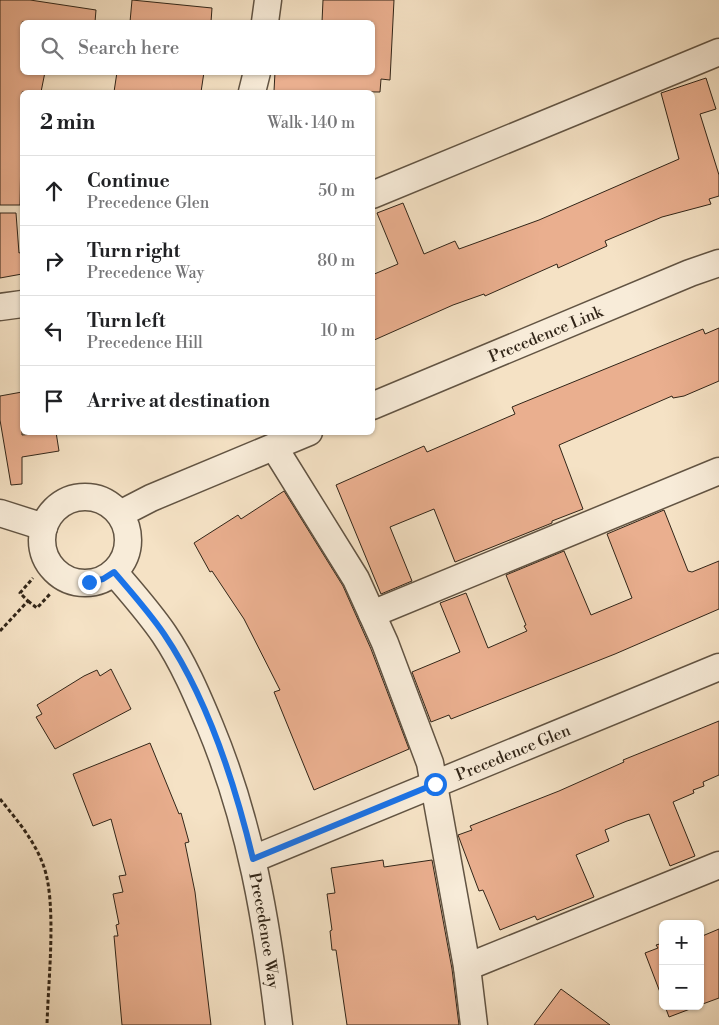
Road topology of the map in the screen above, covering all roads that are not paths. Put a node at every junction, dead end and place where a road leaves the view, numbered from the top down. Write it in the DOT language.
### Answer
graph roads {
  1 [pos="268,0"];
  2 [pos="265,20"];
  3 [pos="719,52"];
  4 [pos="256,75"];
  5 [pos="252,90"];
  6 [pos="375,194"];
  7 [pos="719,263"];
  8 [pos="20,304"];
  9 [pos="0,307"];
  10 [pos="375,405"];
  11 [pos="290,438"];
  12 [pos="719,471"];
  13 [pos="0,513"];
  14 [pos="120,514"];
  15 [pos="44,527"];
  16 [pos="114,572"];
  17 [pos="372,614"];
  18 [pos="719,667"];
  19 [pos="435,784"];
  20 [pos="253,859"];
  21 [pos="719,865"];
  22 [pos="467,967"];
  23 [pos="279,1025"];
  24 [pos="474,1025"];
  1 -- 2 [label="street"];
  3 -- 6 [label="street"];
  4 -- 5 [label="street"];
  7 -- 10 [label="street, Precedence Link"];
  8 -- 9 [label="street"];
  11 -- 14 [label="street"];
  11 -- 17 [label="street"];
  12 -- 17 [label="street"];
  13 -- 15 [label="street"];
  14 -- 15 [label="street"];
  14 -- 16 [label="street"];
  15 -- 16 [label="street"];
  16 -- 20 [label="street, Precedence Way"];
  17 -- 19 [label="street"];
  18 -- 19 [label="street, Precedence Glen"];
  19 -- 20 [label="street, Precedence Glen"];
  19 -- 22 [label="street"];
  20 -- 23 [label="street, Precedence Way"];
  21 -- 22 [label="street"];
  22 -- 24 [label="street"];
}
